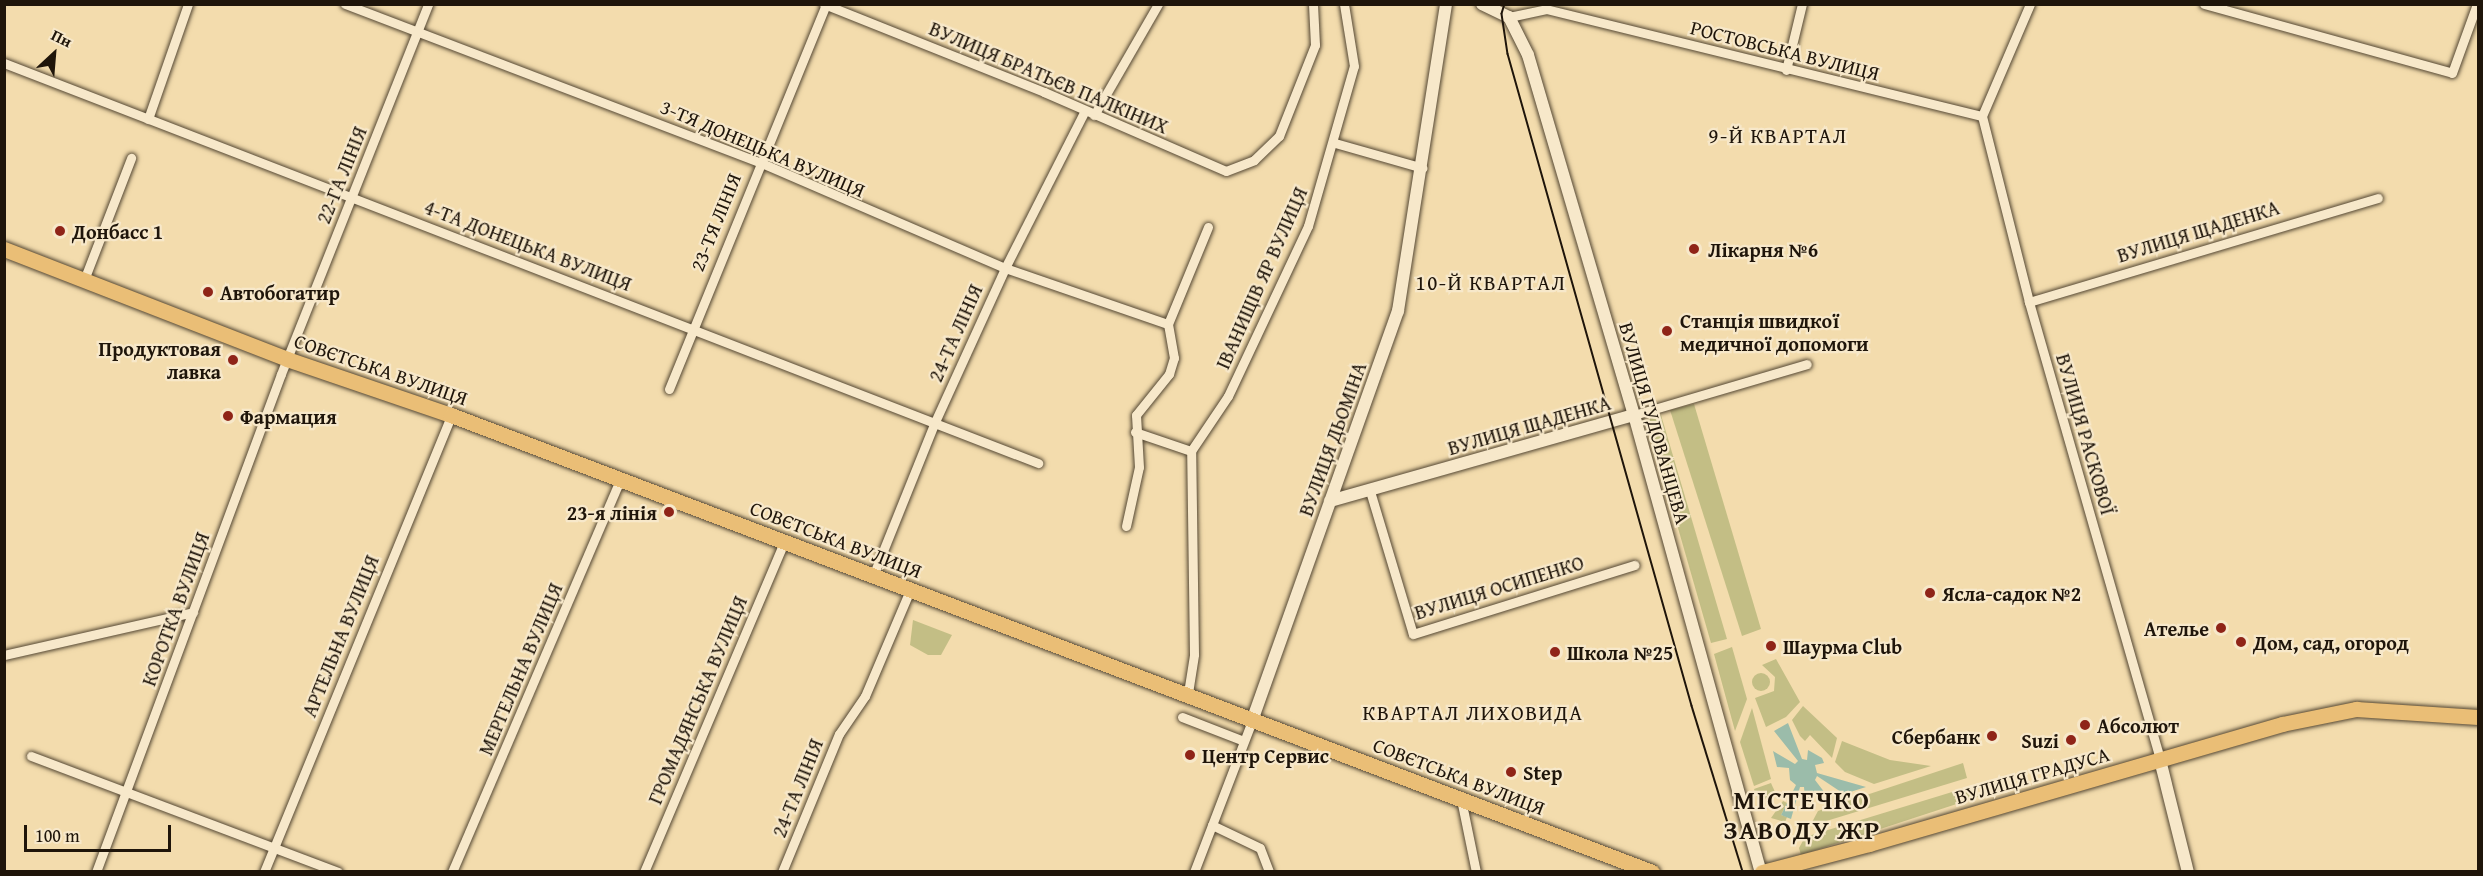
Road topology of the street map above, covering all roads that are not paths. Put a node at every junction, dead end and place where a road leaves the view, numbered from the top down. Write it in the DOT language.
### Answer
graph roads {
  1 [pos="188,4"];
  2 [pos="345,4"];
  3 [pos="428,4"];
  4 [pos="1158,4"];
  5 [pos="1313,4"];
  6 [pos="1344,4"];
  7 [pos="1446,4"];
  8 [pos="1482,4"];
  9 [pos="1802,4"];
  10 [pos="2030,4"];
  11 [pos="2204,4"];
  12 [pos="2477,4"];
  13 [pos="825,5"];
  14 [pos="1509,17"];
  15 [pos="417,32"];
  16 [pos="4,63"];
  17 [pos="1786,70"];
  18 [pos="1084,112"];
  19 [pos="1094,115"];
  20 [pos="1982,116"];
  21 [pos="148,119"];
  22 [pos="1335,142"];
  23 [pos="131,158"];
  24 [pos="759,162"];
  25 [pos="1423,168"];
  26 [pos="352,197"];
  27 [pos="2378,198"];
  28 [pos="1208,227"];
  29 [pos="4,249"];
  30 [pos="1005,268"];
  31 [pos="84,280"];
  32 [pos="2029,302"];
  33 [pos="1168,324"];
  34 [pos="691,328"];
  35 [pos="287,359"];
  36 [pos="1807,364"];
  37 [pos="669,388"];
  38 [pos="451,415"];
  39 [pos="1634,415"];
  40 [pos="934,424"];
  41 [pos="1135,432"];
  42 [pos="1191,451"];
  43 [pos="1038,463"];
  44 [pos="620,480"];
  45 [pos="1370,491"];
  46 [pos="1330,501"];
  47 [pos="1126,526"];
  48 [pos="784,542"];
  49 [pos="1634,565"];
  50 [pos="873,576"];
  51 [pos="910,590"];
  52 [pos="194,612"];
  53 [pos="4,655"];
  54 [pos="1188,693"];
  55 [pos="1182,717"];
  56 [pos="2478,717"];
  57 [pos="1253,718"];
  58 [pos="1244,741"];
  59 [pos="31,756"];
  60 [pos="2160,760"];
  61 [pos="126,792"];
  62 [pos="1461,799"];
  63 [pos="1212,825"];
  64 [pos="273,847"];
  65 [pos="96,872"];
  66 [pos="264,872"];
  67 [pos="338,872"];
  68 [pos="452,872"];
  69 [pos="644,872"];
  70 [pos="782,872"];
  71 [pos="1194,872"];
  72 [pos="1269,872"];
  73 [pos="1476,872"];
  74 [pos="1652,872"];
  75 [pos="1762,872"];
  76 [pos="2188,872"];
  1 -- 21 [label="street"];
  2 -- 15 [label="street, 3-ТЯ ДОНЕЦЬКА ВУЛИЦЯ"];
  3 -- 15 [label="street, 22-ГА ЛІНІЯ"];
  4 -- 19 [label="street"];
  5 -- 19 [label="street, ВУЛИЦЯ БРАТЬЄВ ПАЛКІНИХ"];
  6 -- 22 [label="street, ІВАНИЩІВ ЯР ВУЛИЦЯ"];
  7 -- 25 [label="street, ВУЛИЦЯ ДЬОМІНА"];
  8 -- 14 [label="street"];
  9 -- 17 [label="street"];
  10 -- 20 [label="street"];
  11 -- 12 [label="street"];
  13 -- 18 [label="street, ВУЛИЦЯ БРАТЬЄВ ПАЛКІНИХ"];
  13 -- 24 [label="street, 23-ТЯ ЛІНІЯ"];
  14 -- 17 [label="street, РОСТОВСЬКА ВУЛИЦЯ"];
  14 -- 39 [label="street, ВУЛИЦЯ ГУДОВАНЦЕВА"];
  15 -- 24 [label="street, 3-ТЯ ДОНЕЦЬКА ВУЛИЦЯ"];
  15 -- 26 [label="street, 22-ГА ЛІНІЯ"];
  16 -- 21 [label="street, 4-ТА ДОНЕЦЬКА ВУЛИЦЯ"];
  17 -- 20 [label="street, РОСТОВСЬКА ВУЛИЦЯ"];
  18 -- 19 [label="street, ВУЛИЦЯ БРАТЬЄВ ПАЛКІНИХ"];
  18 -- 30 [label="street, 24-ТА ЛІНІЯ"];
  20 -- 32 [label="street, ВУЛИЦЯ РАСКОВОЇ"];
  21 -- 26 [label="street, 4-ТА ДОНЕЦЬКА ВУЛИЦЯ"];
  22 -- 25 [label="street"];
  22 -- 42 [label="street, ІВАНИЩІВ ЯР ВУЛИЦЯ"];
  23 -- 31 [label="street"];
  24 -- 30 [label="street, 3-ТЯ ДОНЕЦЬКА ВУЛИЦЯ"];
  24 -- 34 [label="street, 23-ТЯ ЛІНІЯ"];
  25 -- 46 [label="street, ВУЛИЦЯ ДЬОМІНА"];
  26 -- 34 [label="street, 4-ТА ДОНЕЦЬКА ВУЛИЦЯ"];
  26 -- 35 [label="street, 22-ГА ЛІНІЯ"];
  27 -- 32 [label="street, ВУЛИЦЯ ЩАДЕНКА"];
  28 -- 33 [label="street"];
  29 -- 31 [label="main road, СОВЄТСЬКА ВУЛИЦЯ"];
  30 -- 33 [label="street, 3-ТЯ ДОНЕЦЬКА ВУЛИЦЯ"];
  30 -- 40 [label="street, 24-ТА ЛІНІЯ"];
  31 -- 35 [label="main road, СОВЄТСЬКА ВУЛИЦЯ"];
  32 -- 60 [label="street, ВУЛИЦЯ РАСКОВОЇ"];
  33 -- 41 [label="street"];
  34 -- 37 [label="street, 23-ТЯ ЛІНІЯ"];
  34 -- 40 [label="street, 4-ТА ДОНЕЦЬКА ВУЛИЦЯ"];
  35 -- 38 [label="main road, СОВЄТСЬКА ВУЛИЦЯ"];
  35 -- 52 [label="street, КОРОТКА ВУЛИЦЯ"];
  36 -- 39 [label="street, ВУЛИЦЯ ЩАДЕНКА"];
  38 -- 44 [label="main road, СОВЄТСЬКА ВУЛИЦЯ"];
  38 -- 64 [label="street, АРТЕЛЬНА ВУЛИЦЯ"];
  39 -- 45 [label="street, ВУЛИЦЯ ЩАДЕНКА"];
  39 -- 75 [label="street, ВУЛИЦЯ ГУДОВАНЦЕВА"];
  40 -- 43 [label="street, 4-ТА ДОНЕЦЬКА ВУЛИЦЯ"];
  40 -- 50 [label="street, 24-ТА ЛІНІЯ"];
  41 -- 42 [label="street"];
  41 -- 47 [label="street"];
  42 -- 54 [label="street"];
  44 -- 48 [label="main road, СОВЄТСЬКА ВУЛИЦЯ"];
  44 -- 68 [label="street, МЕРГЕЛЬНА ВУЛИЦЯ"];
  45 -- 46 [label="street, ВУЛИЦЯ ЩАДЕНКА"];
  45 -- 49 [label="street, ВУЛИЦЯ ОСИПЕНКО"];
  46 -- 57 [label="street, ВУЛИЦЯ ДЬОМІНА"];
  48 -- 50 [label="main road, СОВЄТСЬКА ВУЛИЦЯ"];
  48 -- 69 [label="street, ГРОМАДЯНСЬКА ВУЛИЦЯ"];
  50 -- 51 [label="main road, СОВЄТСЬКА ВУЛИЦЯ"];
  51 -- 54 [label="main road, СОВЄТСЬКА ВУЛИЦЯ"];
  51 -- 70 [label="street, 24-ТА ЛІНІЯ"];
  52 -- 53 [label="street"];
  52 -- 61 [label="street, КОРОТКА ВУЛИЦЯ"];
  54 -- 57 [label="main road, СОВЄТСЬКА ВУЛИЦЯ"];
  55 -- 58 [label="street"];
  56 -- 60 [label="main road, ВУЛИЦЯ ГРАДУСА"];
  57 -- 58 [label="street, ВУЛИЦЯ ДЬОМІНА"];
  57 -- 62 [label="main road, СОВЄТСЬКА ВУЛИЦЯ"];
  58 -- 63 [label="street, ВУЛИЦЯ ДЬОМІНА"];
  59 -- 61 [label="street"];
  60 -- 75 [label="main road, ВУЛИЦЯ ГРАДУСА"];
  60 -- 76 [label="street"];
  61 -- 64 [label="street"];
  61 -- 65 [label="street, КОРОТКА ВУЛИЦЯ"];
  62 -- 73 [label="street"];
  62 -- 74 [label="main road, СОВЄТСЬКА ВУЛИЦЯ"];
  63 -- 71 [label="street, ВУЛИЦЯ ДЬОМІНА"];
  63 -- 72 [label="street"];
  64 -- 66 [label="street, АРТЕЛЬНА ВУЛИЦЯ"];
  64 -- 67 [label="street"];
}
